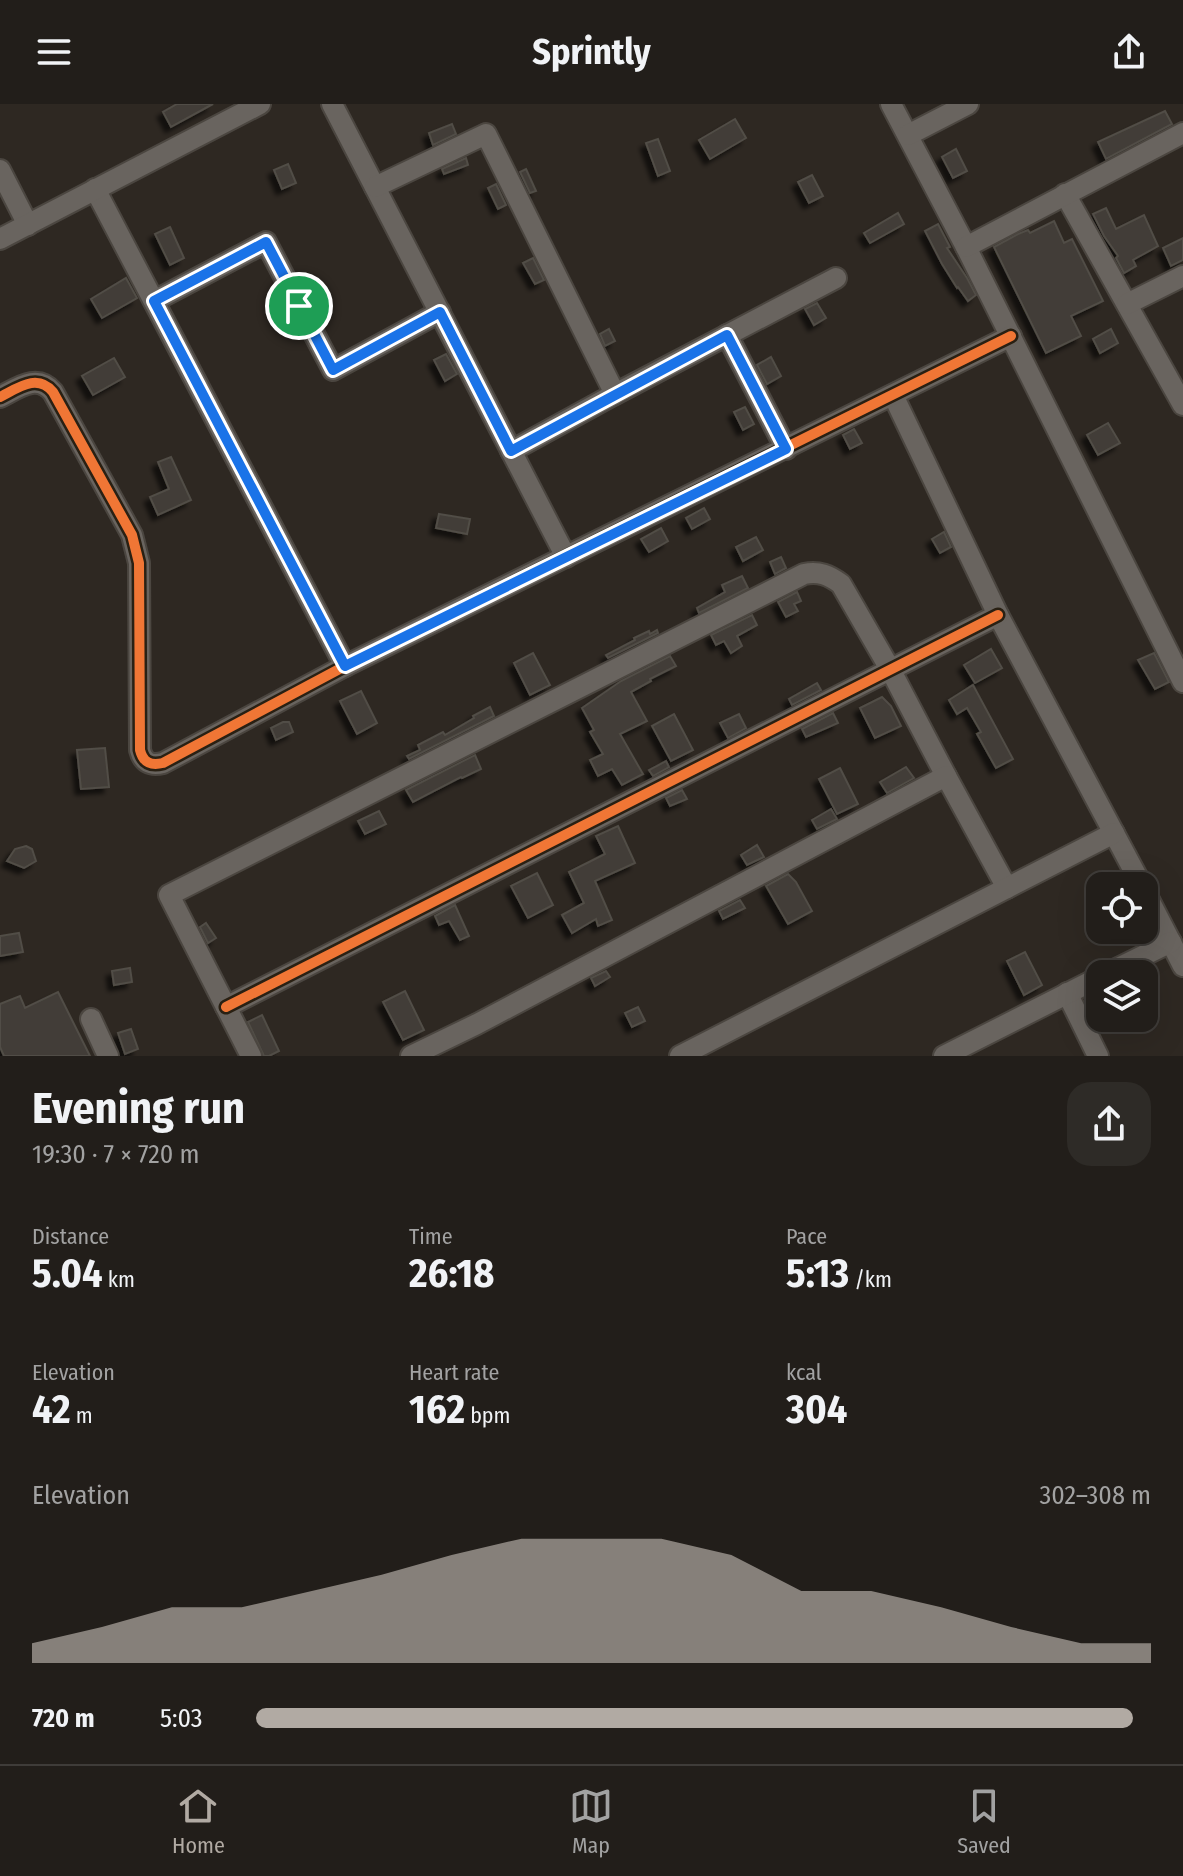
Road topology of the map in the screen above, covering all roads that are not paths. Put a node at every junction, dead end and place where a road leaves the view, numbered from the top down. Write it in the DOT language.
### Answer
graph roads {
  1 [pos="260,104"];
  2 [pos="332,104"];
  3 [pos="891,104"];
  4 [pos="968,104"];
  5 [pos="1183,133"];
  6 [pos="908,135"];
  7 [pos="0,170"];
  8 [pos="375,187"];
  9 [pos="95,189"];
  10 [pos="1065,194"];
  11 [pos="28,225"];
  12 [pos="0,239"];
  13 [pos="966,247"];
  14 [pos="1183,276"];
  15 [pos="836,278"];
  16 [pos="154,301"];
  17 [pos="1127,304"];
  18 [pos="440,312"];
  19 [pos="727,335"];
  20 [pos="1011,336"];
  21 [pos="615,394"];
  22 [pos="893,395"];
  23 [pos="0,397"];
  24 [pos="1183,405"];
  25 [pos="786,449"];
  26 [pos="511,451"];
  27 [pos="566,557"];
  28 [pos="998,615"];
  29 [pos="345,666"];
  30 [pos="890,669"];
  31 [pos="1183,682"];
  32 [pos="946,776"];
  33 [pos="1114,833"];
  34 [pos="1135,872"];
  35 [pos="1007,888"];
  36 [pos="1158,917"];
  37 [pos="1171,942"];
  38 [pos="1134,960"];
  39 [pos="1183,966"];
  40 [pos="1086,984"];
  41 [pos="1067,993"];
  42 [pos="226,1007"];
  43 [pos="91,1019"];
  44 [pos="108,1056"];
  45 [pos="251,1056"];
  46 [pos="411,1056"];
  47 [pos="680,1056"];
  48 [pos="944,1056"];
  49 [pos="1098,1056"];
  1 -- 9 [label="street"];
  2 -- 8 [label="street"];
  3 -- 6 [label="street"];
  4 -- 6 [label="street"];
  5 -- 10 [label="street"];
  6 -- 13 [label="street"];
  7 -- 11 [label="street"];
  8 -- 18 [label="street"];
  8 -- 21 [label="street"];
  9 -- 11 [label="street"];
  9 -- 16 [label="street"];
  10 -- 13 [label="street"];
  10 -- 17 [label="street"];
  11 -- 12 [label="street"];
  13 -- 20 [label="street"];
  14 -- 17 [label="street"];
  15 -- 19 [label="street"];
  16 -- 18 [label="street"];
  16 -- 29 [label="street"];
  17 -- 24 [label="street"];
  18 -- 26 [label="street"];
  19 -- 21 [label="street"];
  19 -- 25 [label="street"];
  20 -- 22 [label="street"];
  20 -- 31 [label="street"];
  21 -- 26 [label="street"];
  22 -- 25 [label="street"];
  22 -- 28 [label="street"];
  23 -- 29 [label="street"];
  25 -- 27 [label="street"];
  26 -- 27 [label="street"];
  27 -- 29 [label="street"];
  28 -- 30 [label="street"];
  28 -- 33 [label="street"];
  30 -- 32 [label="street"];
  30 -- 42 [label="street"];
  30 -- 42 [label="street"];
  32 -- 35 [label="street"];
  32 -- 46 [label="street"];
  33 -- 34 [label="street"];
  33 -- 35 [label="street"];
  35 -- 47 [label="street"];
  36 -- 37 [label="street"];
  37 -- 38 [label="street"];
  37 -- 39 [label="street"];
  40 -- 41 [label="street"];
  41 -- 48 [label="street"];
  41 -- 49 [label="street"];
  42 -- 45 [label="street"];
  43 -- 44 [label="street"];
}
